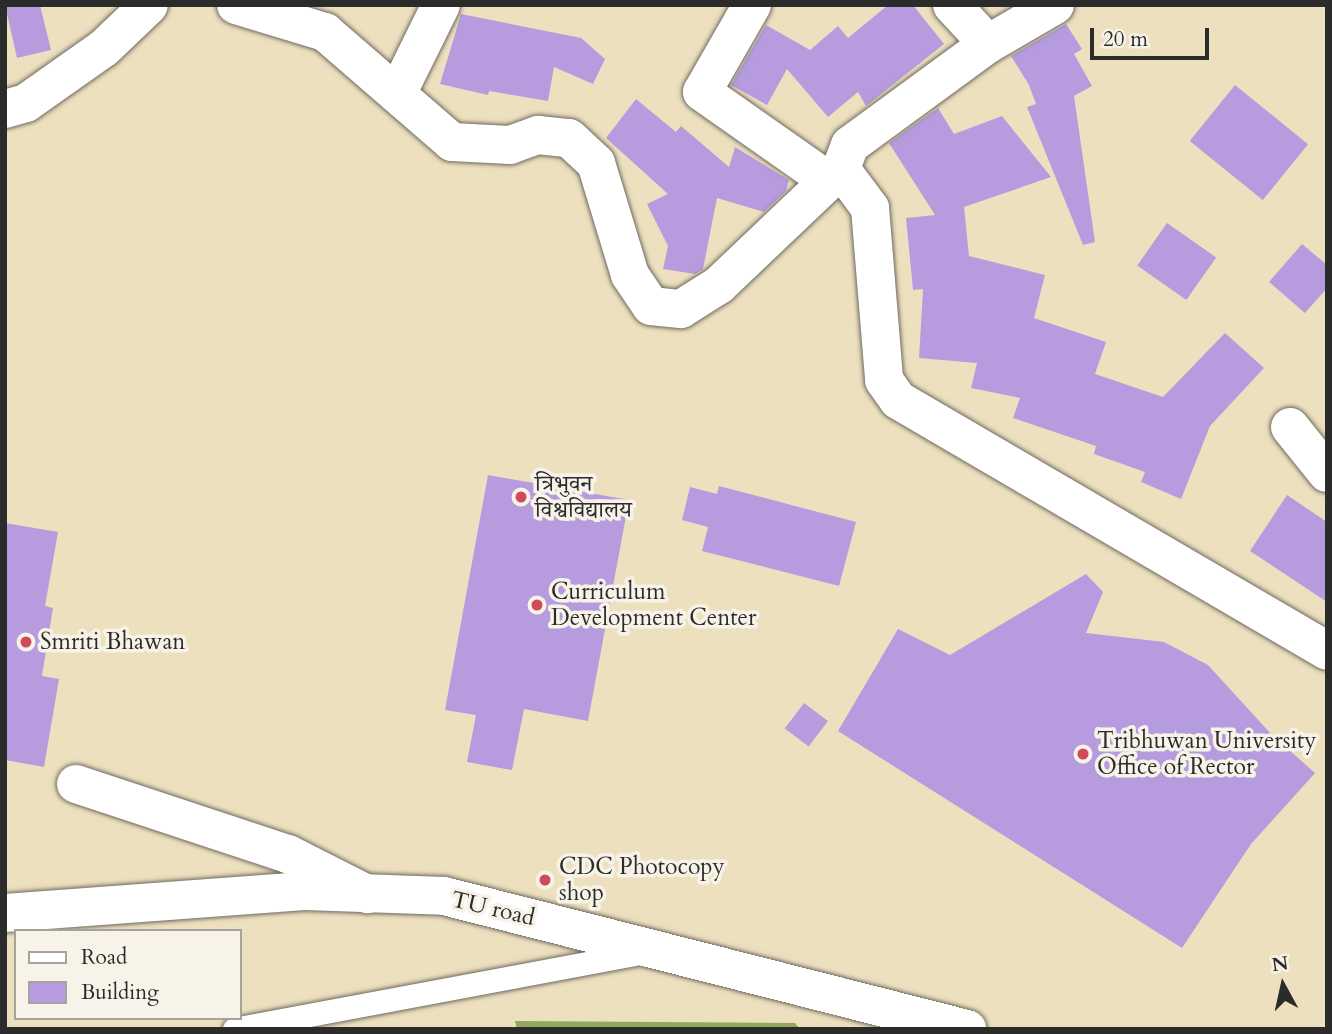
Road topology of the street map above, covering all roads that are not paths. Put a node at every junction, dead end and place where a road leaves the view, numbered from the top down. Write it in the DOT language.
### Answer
graph roads {
  1 [pos="149,5"];
  2 [pos="236,5"];
  3 [pos="441,5"];
  4 [pos="752,5"];
  5 [pos="952,5"];
  6 [pos="1055,5"];
  7 [pos="988,44"];
  8 [pos="397,94"];
  9 [pos="5,109"];
  10 [pos="833,174"];
  11 [pos="1290,427"];
  12 [pos="1327,473"];
  13 [pos="1327,651"];
  14 [pos="76,784"];
  15 [pos="367,894"];
  16 [pos="5,913"];
  17 [pos="651,951"];
  18 [pos="234,1029"];
  19 [pos="967,1029"];
  1 -- 9 [label="street"];
  2 -- 8 [label="street"];
  3 -- 8 [label="street"];
  4 -- 10 [label="street"];
  5 -- 7 [label="street"];
  6 -- 7 [label="street"];
  7 -- 10 [label="street"];
  8 -- 10 [label="street"];
  10 -- 13 [label="street"];
  11 -- 12 [label="street"];
  14 -- 15 [label="street"];
  15 -- 16 [label="street, TU road"];
  15 -- 17 [label="street, TU road"];
  17 -- 18 [label="lane"];
  17 -- 19 [label="street, TU road"];
}
